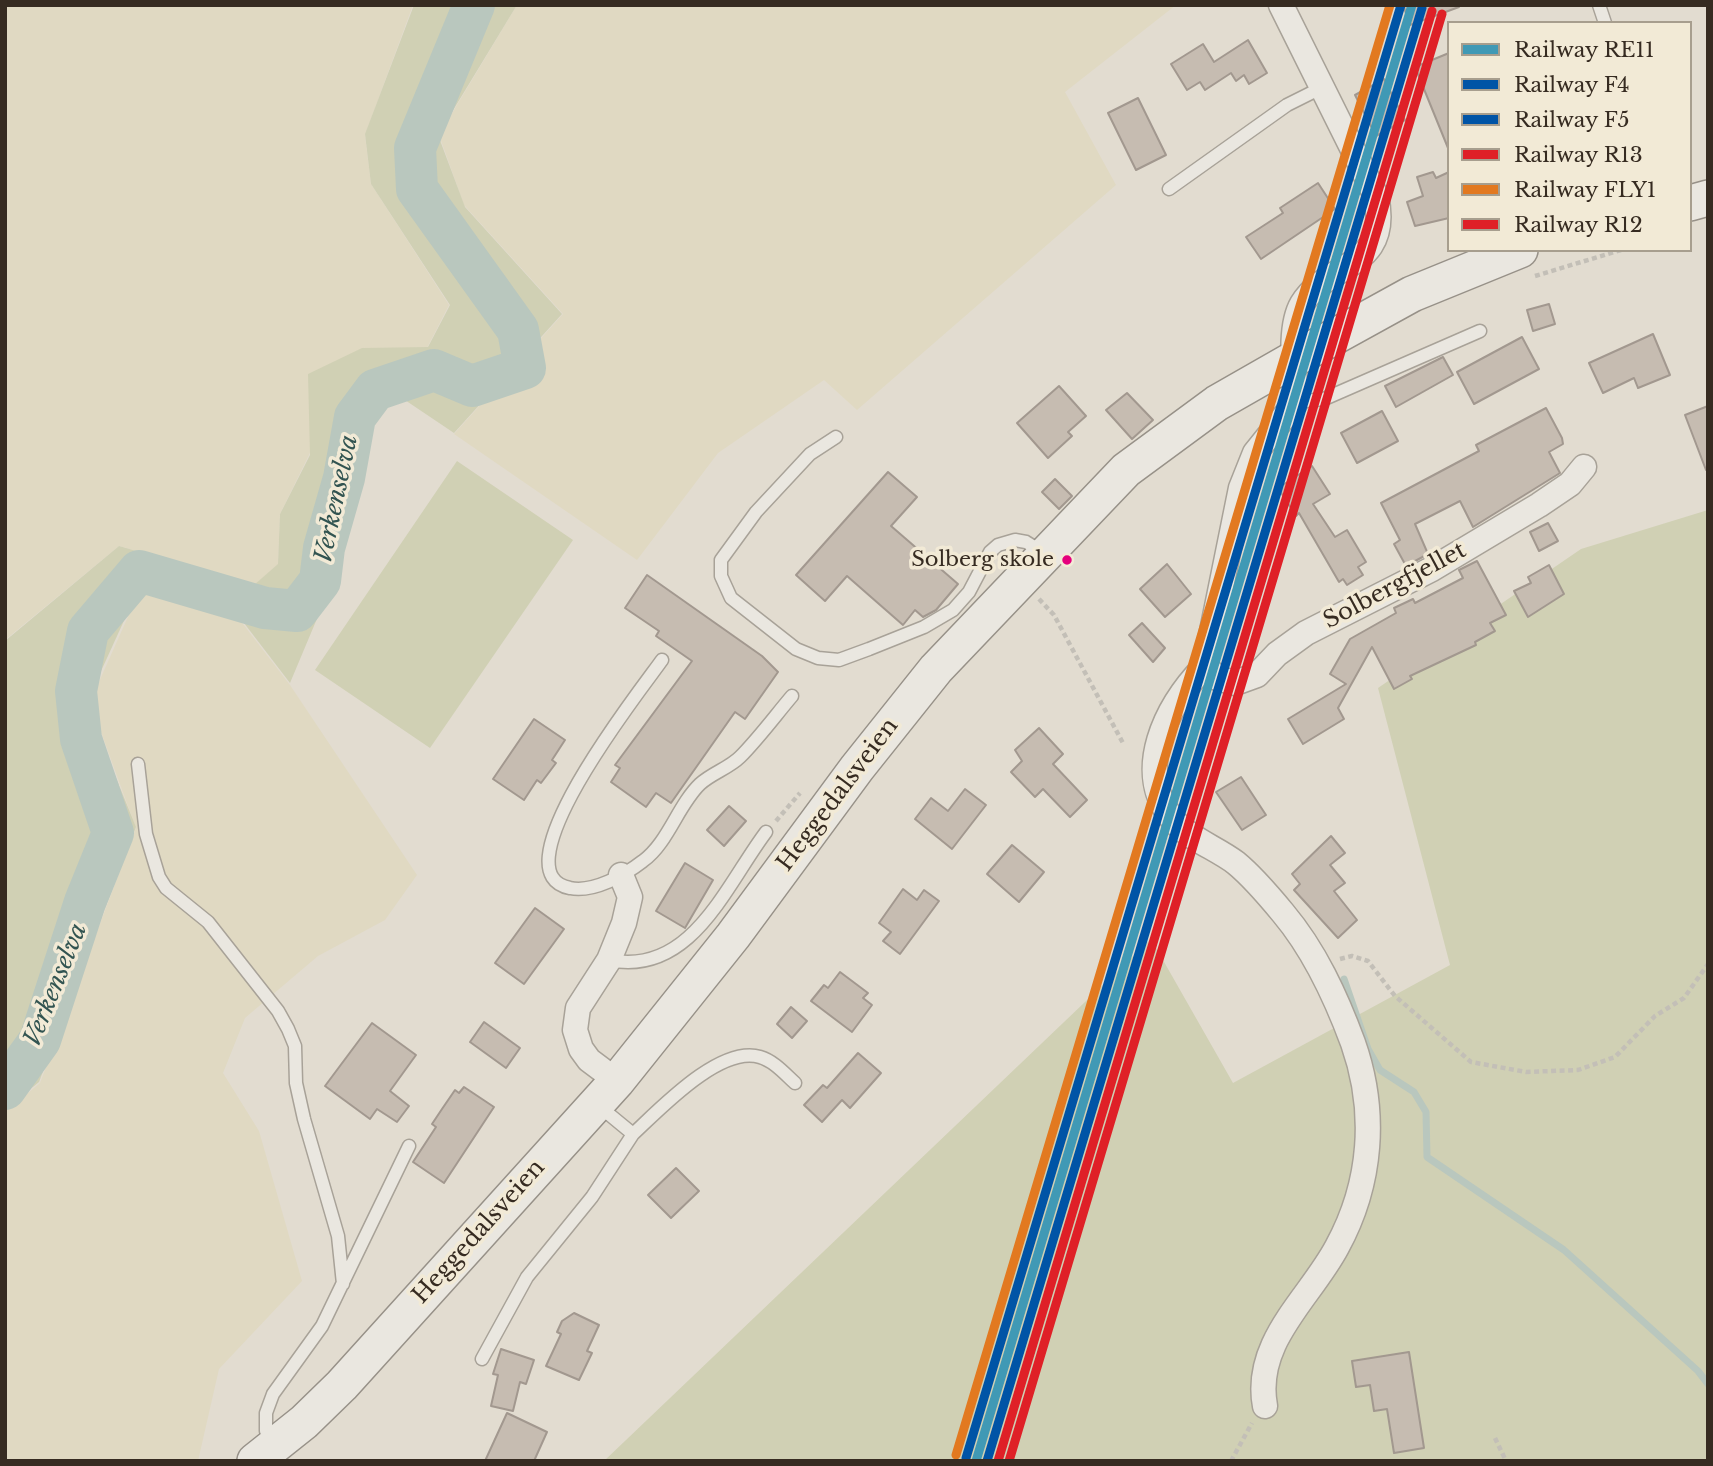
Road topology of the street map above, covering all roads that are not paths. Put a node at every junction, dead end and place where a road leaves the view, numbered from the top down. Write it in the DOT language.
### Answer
graph roads {
  1 [pos="1281,5"];
  2 [pos="1323,87"];
  3 [pos="1169,189"];
  4 [pos="1524,264"];
  5 [pos="1480,331"];
  6 [pos="1294,359"];
  7 [pos="1296,402"];
  8 [pos="836,437"];
  9 [pos="1584,467"];
  10 [pos="1044,553"];
  11 [pos="662,660"];
  12 [pos="1205,666"];
  13 [pos="792,696"];
  14 [pos="138,764"];
  15 [pos="766,832"];
  16 [pos="621,875"];
  17 [pos="608,960"];
  18 [pos="795,1083"];
  19 [pos="606,1093"];
  20 [pos="633,1134"];
  21 [pos="409,1146"];
  22 [pos="343,1284"];
  23 [pos="482,1359"];
  24 [pos="1265,1406"];
  25 [pos="265,1453"];
  1 -- 2 [label="street"];
  2 -- 3 [label="lane"];
  2 -- 6 [label="street"];
  4 -- 6 [label="main road, Heggedalsveien"];
  5 -- 7 [label="lane"];
  6 -- 7 [label="street"];
  6 -- 10 [label="main road, Heggedalsveien"];
  7 -- 12 [label="street"];
  8 -- 10 [label="lane"];
  9 -- 12 [label="street, Solbergfjellet"];
  10 -- 19 [label="main road, Heggedalsveien"];
  11 -- 16 [label="lane"];
  12 -- 24 [label="street"];
  13 -- 16 [label="lane"];
  14 -- 22 [label="lane"];
  15 -- 17 [label="lane"];
  16 -- 17 [label="street"];
  17 -- 19 [label="street"];
  18 -- 20 [label="lane"];
  19 -- 20 [label="lane"];
  19 -- 25 [label="main road, Heggedalsveien"];
  20 -- 23 [label="lane"];
  21 -- 22 [label="lane"];
  22 -- 25 [label="lane"];
}
